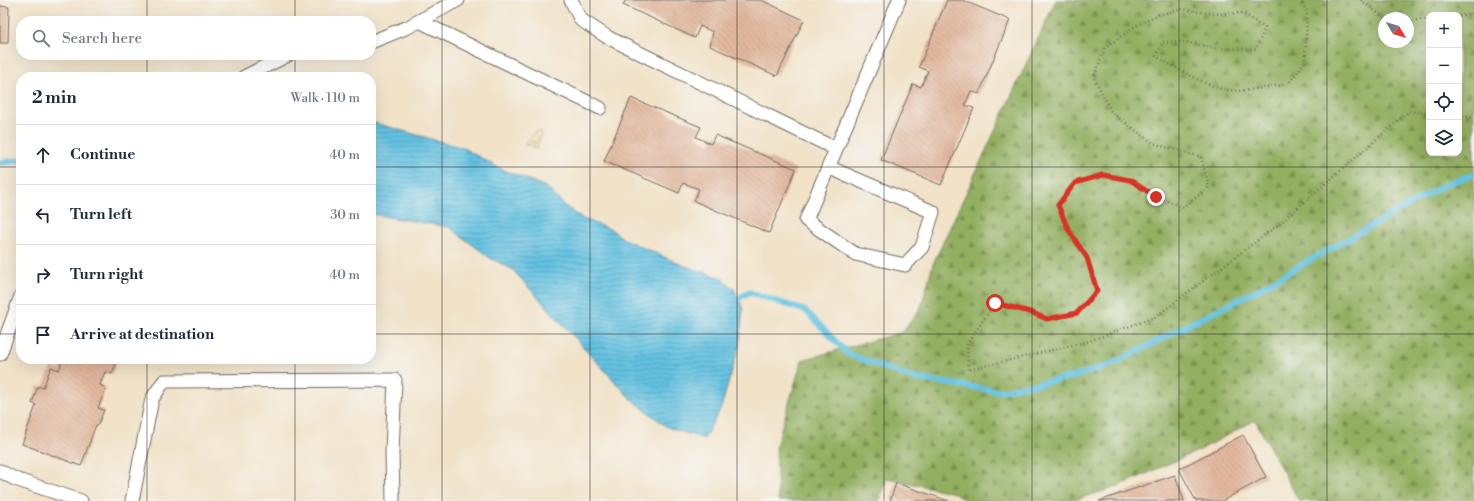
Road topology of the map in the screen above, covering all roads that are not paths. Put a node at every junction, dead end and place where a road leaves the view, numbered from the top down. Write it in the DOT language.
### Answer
graph roads {
  1 [pos="458,0"];
  2 [pos="571,0"];
  3 [pos="899,0"];
  4 [pos="419,21"];
  5 [pos="376,40"];
  6 [pos="278,60"];
  7 [pos="254,72"];
  8 [pos="600,108"];
  9 [pos="836,149"];
  10 [pos="828,167"];
  11 [pos="16,310"];
  12 [pos="0,354"];
  13 [pos="0,472"];
  14 [pos="81,501"];
  15 [pos="132,501"];
  16 [pos="393,501"];
  1 -- 4 [label="lane"];
  2 -- 9 [label="lane"];
  3 -- 9 [label="lane"];
  4 -- 5 [label="lane"];
  4 -- 8 [label="lane"];
  6 -- 7 [label="lane"];
  9 -- 10 [label="lane"];
  10 -- 10 [label="lane"];
  11 -- 12 [label="lane"];
  13 -- 14 [label="lane"];
  15 -- 16 [label="lane"];
}
